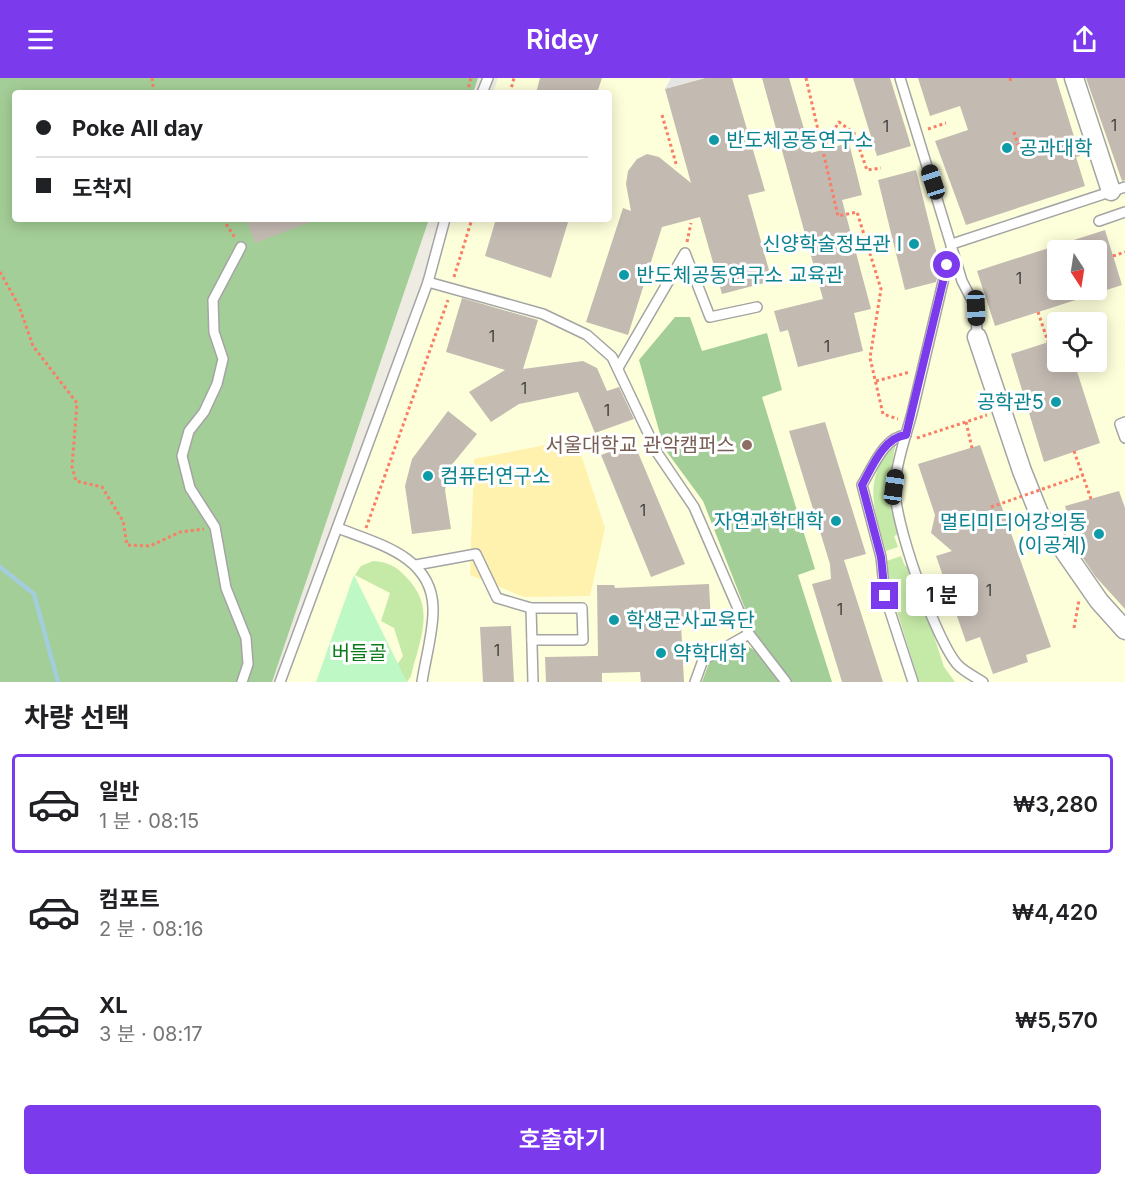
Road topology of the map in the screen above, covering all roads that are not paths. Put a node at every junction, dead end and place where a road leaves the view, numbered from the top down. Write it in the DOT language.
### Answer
graph roads {
  1 [pos="900,78"];
  2 [pos="1074,78"];
  3 [pos="1118,189"];
  4 [pos="1125,212"];
  5 [pos="1099,221"];
  6 [pos="444,222"];
  7 [pos="952,244"];
  8 [pos="241,247"];
  9 [pos="428,282"];
  10 [pos="757,307"];
  11 [pos="977,337"];
  12 [pos="618,368"];
  13 [pos="1125,422"];
  14 [pos="906,435"];
  15 [pos="1125,438"];
  16 [pos="338,528"];
  17 [pos="416,565"];
  18 [pos="531,608"];
  19 [pos="1125,630"];
  20 [pos="750,634"];
  21 [pos="532,640"];
  22 [pos="242,682"];
  23 [pos="280,682"];
  24 [pos="422,682"];
  25 [pos="534,682"];
  26 [pos="694,682"];
  27 [pos="786,682"];
  28 [pos="913,682"];
  29 [pos="983,682"];
  1 -- 7 [label="lane"];
  2 -- 3 [label="street"];
  3 -- 7 [label="lane"];
  4 -- 5 [label="lane"];
  6 -- 9 [label="lane"];
  7 -- 11 [label="lane"];
  7 -- 14 [label="lane"];
  8 -- 22 [label="lane"];
  9 -- 12 [label="lane"];
  9 -- 16 [label="lane"];
  10 -- 12 [label="lane"];
  11 -- 19 [label="street"];
  12 -- 20 [label="lane"];
  13 -- 15 [label="lane"];
  14 -- 28 [label="lane"];
  14 -- 29 [label="lane"];
  16 -- 17 [label="lane"];
  16 -- 23 [label="lane"];
  17 -- 18 [label="lane"];
  17 -- 24 [label="lane"];
  18 -- 21 [label="lane"];
  18 -- 21 [label="lane"];
  20 -- 26 [label="lane"];
  20 -- 27 [label="lane"];
  21 -- 25 [label="lane"];
}
